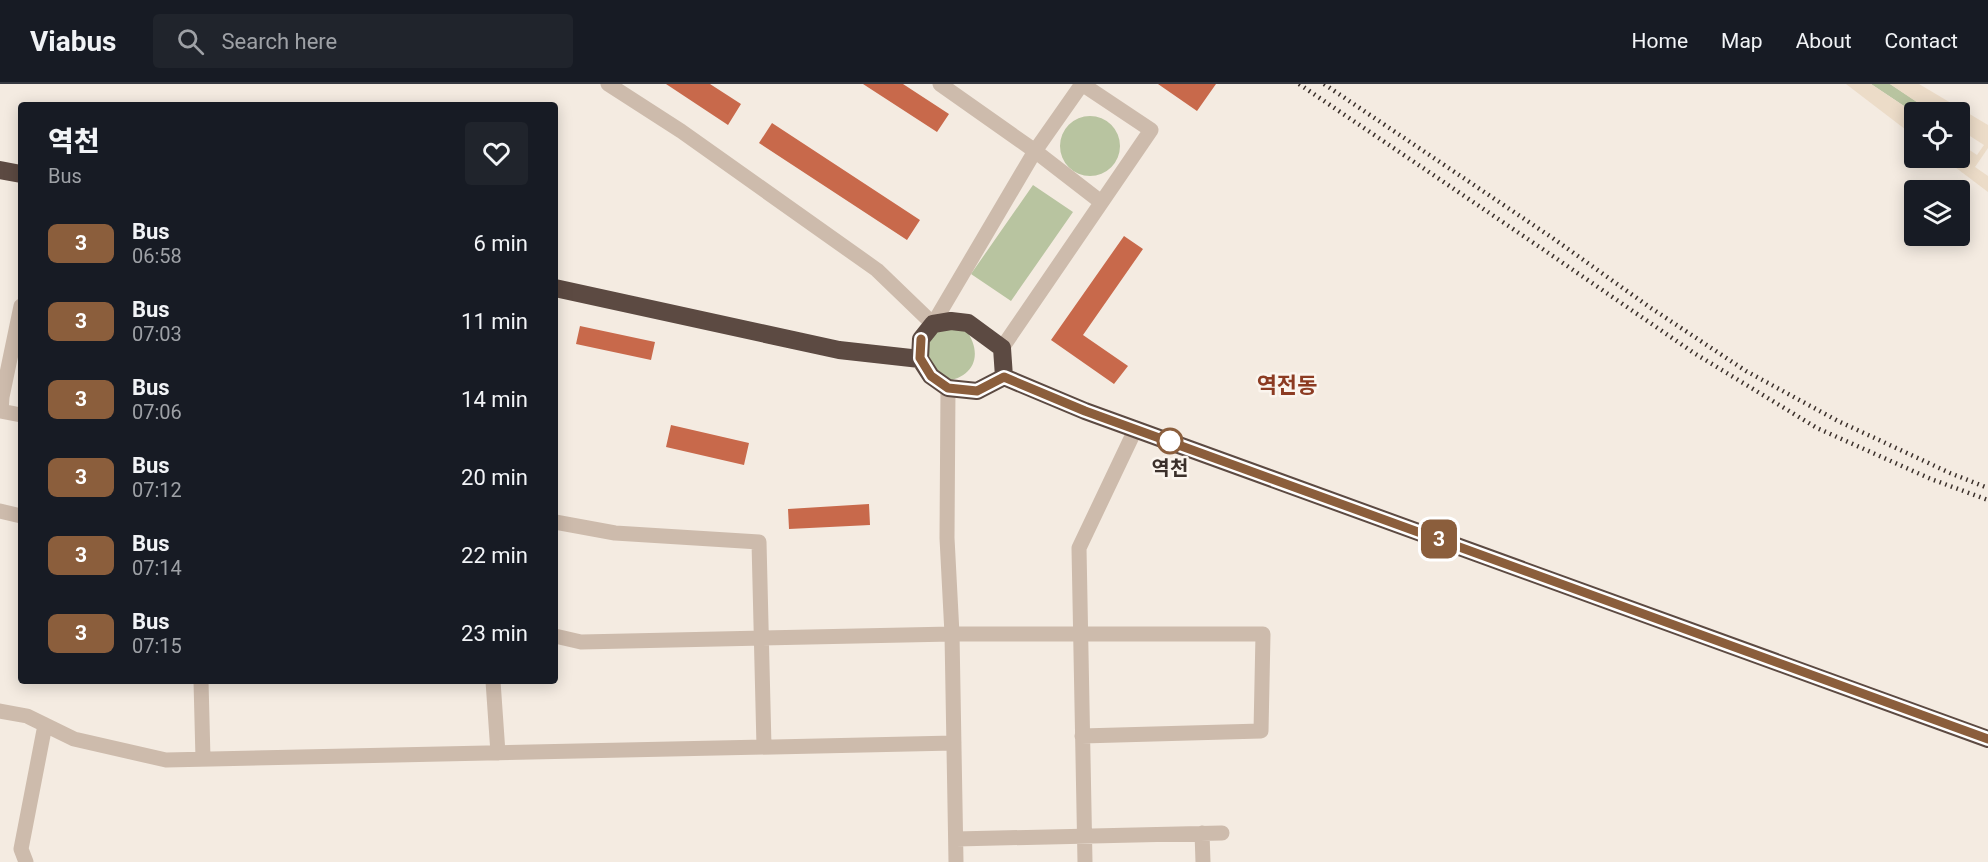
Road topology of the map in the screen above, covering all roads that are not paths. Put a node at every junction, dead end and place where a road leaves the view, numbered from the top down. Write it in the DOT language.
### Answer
graph roads {
  1 [pos="608,84"];
  2 [pos="940,84"];
  3 [pos="1081,84"];
  4 [pos="1035,151"];
  5 [pos="0,170"];
  6 [pos="18,173"];
  7 [pos="1101,202"];
  8 [pos="558,289"];
  9 [pos="18,320"];
  10 [pos="933,324"];
  11 [pos="1002,348"];
  12 [pos="920,358"];
  13 [pos="1004,377"];
  14 [pos="948,388"];
  15 [pos="18,414"];
  16 [pos="1136,428"];
  17 [pos="0,511"];
  18 [pos="18,515"];
  19 [pos="558,523"];
  20 [pos="1081,633"];
  21 [pos="952,634"];
  22 [pos="558,637"];
  23 [pos="762,638"];
  24 [pos="580,642"];
  25 [pos="558,643"];
  26 [pos="201,684"];
  27 [pos="493,684"];
  28 [pos="0,711"];
  29 [pos="45,725"];
  30 [pos="1082,736"];
  31 [pos="1988,739"];
  32 [pos="954,743"];
  33 [pos="764,747"];
  34 [pos="498,753"];
  35 [pos="203,759"];
  36 [pos="1222,832"];
  37 [pos="1202,833"];
  38 [pos="1084,836"];
  39 [pos="956,839"];
  40 [pos="26,862"];
  41 [pos="956,862"];
  42 [pos="1084,862"];
  43 [pos="1203,862"];
  1 -- 10 [label="street"];
  2 -- 4 [label="street"];
  3 -- 4 [label="street"];
  3 -- 7 [label="street"];
  4 -- 7 [label="street"];
  4 -- 10 [label="street"];
  5 -- 6 [label="highway"];
  7 -- 11 [label="street"];
  8 -- 12 [label="highway"];
  9 -- 15 [label="street"];
  10 -- 11 [label="highway"];
  10 -- 12 [label="highway"];
  11 -- 13 [label="highway"];
  12 -- 14 [label="highway"];
  13 -- 14 [label="highway"];
  13 -- 16 [label="highway"];
  14 -- 21 [label="street"];
  16 -- 20 [label="street"];
  16 -- 31 [label="highway"];
  17 -- 18 [label="street"];
  19 -- 23 [label="street"];
  20 -- 21 [label="street"];
  20 -- 30 [label="street"];
  20 -- 30 [label="street"];
  21 -- 23 [label="street"];
  21 -- 32 [label="street"];
  22 -- 24 [label="street"];
  23 -- 24 [label="street"];
  23 -- 33 [label="street"];
  24 -- 25 [label="street"];
  26 -- 35 [label="street"];
  27 -- 34 [label="street"];
  28 -- 29 [label="street"];
  29 -- 35 [label="street"];
  29 -- 40 [label="street"];
  30 -- 38 [label="street"];
  32 -- 33 [label="street"];
  32 -- 39 [label="street"];
  33 -- 34 [label="street"];
  34 -- 35 [label="street"];
  36 -- 37 [label="street"];
  37 -- 38 [label="street"];
  37 -- 43 [label="street"];
  38 -- 39 [label="street"];
  38 -- 42 [label="street"];
  39 -- 41 [label="street"];
}
